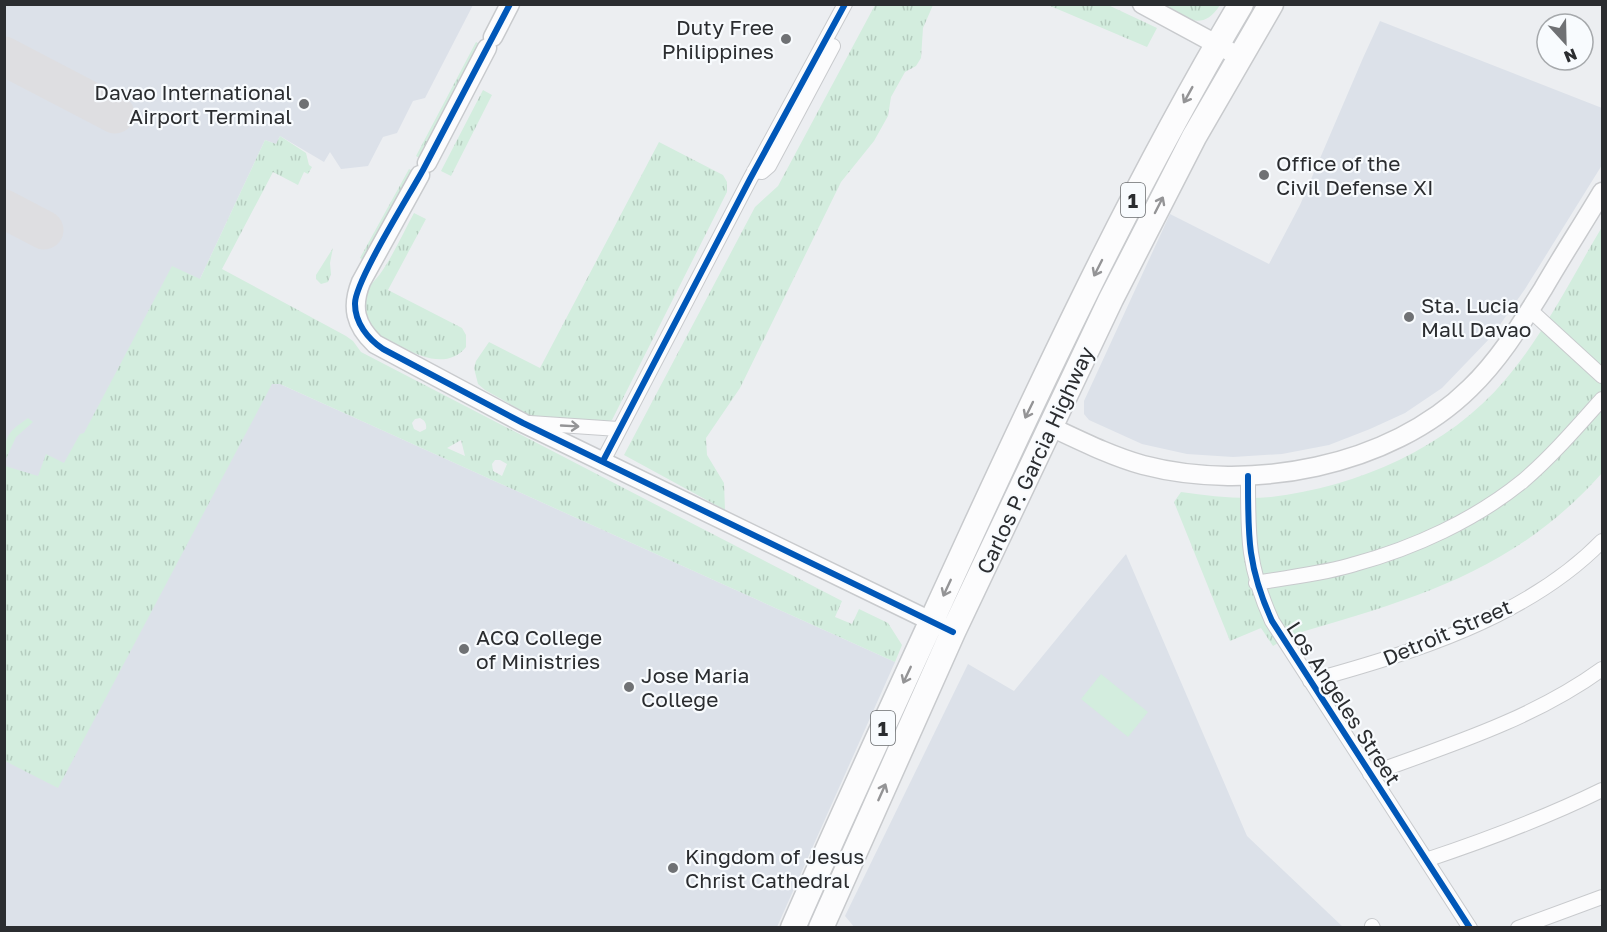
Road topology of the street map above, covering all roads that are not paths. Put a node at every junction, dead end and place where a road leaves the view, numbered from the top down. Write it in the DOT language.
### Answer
graph roads {
  1 [pos="510,4"];
  2 [pos="845,4"];
  3 [pos="856,4"];
  4 [pos="1142,4"];
  5 [pos="1241,4"];
  6 [pos="1271,4"];
  7 [pos="1217,44"];
  8 [pos="1240,57"];
  9 [pos="754,171"];
  10 [pos="1602,192"];
  11 [pos="1530,310"];
  12 [pos="1602,376"];
  13 [pos="1602,399"];
  14 [pos="523,423"];
  15 [pos="1051,427"];
  16 [pos="618,429"];
  17 [pos="603,461"];
  18 [pos="1248,476"];
  19 [pos="1602,541"];
  20 [pos="1256,583"];
  21 [pos="931,621"];
  22 [pos="953,632"];
  23 [pos="1602,669"];
  24 [pos="1310,681"];
  25 [pos="1370,774"];
  26 [pos="1602,790"];
  27 [pos="1426,860"];
  28 [pos="1602,897"];
  29 [pos="797,923"];
  30 [pos="826,925"];
  31 [pos="1470,927"];
  32 [pos="1518,927"];
  1 -- 14 [label="street"];
  2 -- 9 [label="street"];
  3 -- 9 [label="street"];
  4 -- 7 [label="street"];
  5 -- 7 [label="highway, Carlos P. Garcia Highway / 1"];
  6 -- 8 [label="highway, Carlos P. Garcia Highway / 1"];
  7 -- 8 [label="street"];
  7 -- 21 [label="highway, Carlos P. Garcia Highway / 1, one-way"];
  15 -- 8 [label="highway, Carlos P. Garcia Highway / 1, one-way"];
  9 -- 16 [label="street"];
  10 -- 11 [label="street"];
  11 -- 12 [label="street"];
  11 -- 18 [label="street"];
  13 -- 20 [label="street"];
  14 -- 16 [label="street, one-way"];
  14 -- 17 [label="street"];
  15 -- 18 [label="street"];
  15 -- 22 [label="highway, Carlos P. Garcia Highway / 1"];
  16 -- 17 [label="street"];
  17 -- 21 [label="street"];
  18 -- 20 [label="street, Los Angeles Street"];
  19 -- 24 [label="street, Detroit Street"];
  20 -- 24 [label="street, Los Angeles Street"];
  21 -- 22 [label="street"];
  21 -- 29 [label="highway, Carlos P. Garcia Highway / 1, one-way"];
  30 -- 22 [label="highway, Carlos P. Garcia Highway / 1, one-way"];
  23 -- 25 [label="street"];
  24 -- 25 [label="street, Los Angeles Street"];
  25 -- 27 [label="street, Los Angeles Street"];
  26 -- 27 [label="street"];
  27 -- 31 [label="street, Los Angeles Street"];
  28 -- 32 [label="street"];
  29 -- 30 [label="street"];
}
